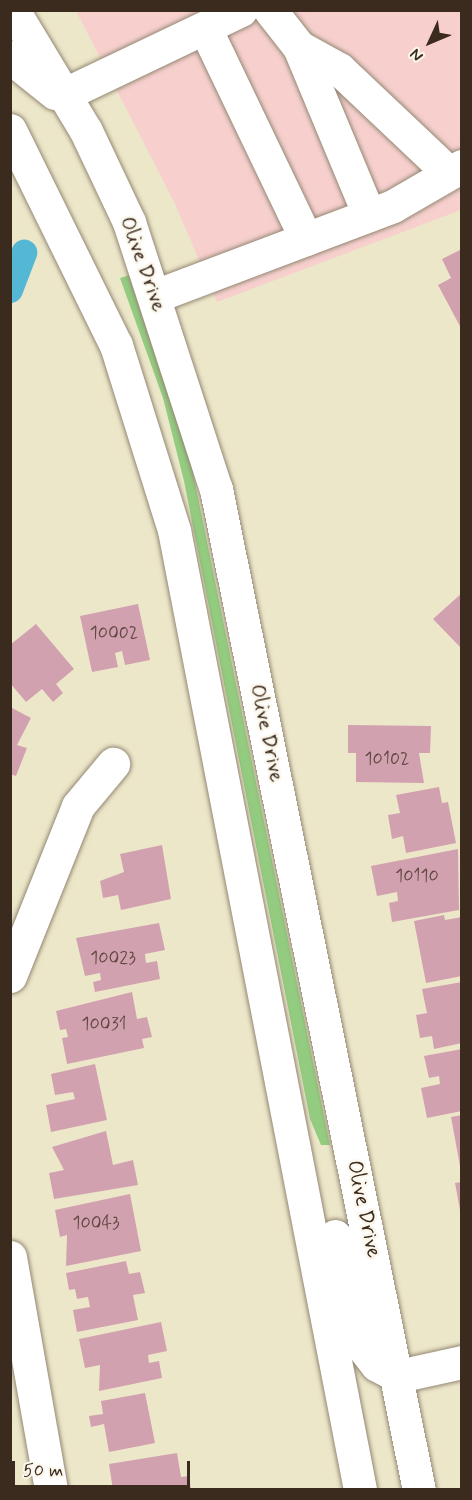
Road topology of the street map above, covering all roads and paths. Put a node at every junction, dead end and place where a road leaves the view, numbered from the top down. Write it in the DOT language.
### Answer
graph roads {
  1 [pos="13,10"];
  2 [pos="241,10"];
  3 [pos="270,10"];
  4 [pos="205,28"];
  5 [pos="299,47"];
  6 [pos="10,57"];
  7 [pos="63,95"];
  8 [pos="10,130"];
  9 [pos="455,169"];
  10 [pos="369,214"];
  11 [pos="306,239"];
  12 [pos="155,296"];
  13 [pos="113,764"];
  14 [pos="10,976"];
  15 [pos="300,1168"];
  16 [pos="10,1257"];
  17 [pos="462,1362"];
  18 [pos="398,1376"];
  19 [pos="51,1490"];
  20 [pos="360,1490"];
  21 [pos="419,1490"];
  1 -- 7 [label="main road, Olive Drive"];
  2 -- 4 [label="main road"];
  3 -- 5 [label="main road"];
  4 -- 7 [label="main road"];
  4 -- 11 [label="main road"];
  5 -- 9 [label="main road"];
  5 -- 10 [label="main road"];
  6 -- 7 [label="main road"];
  7 -- 12 [label="main road, Olive Drive"];
  8 -- 15 [label="main road"];
  9 -- 10 [label="main road"];
  10 -- 11 [label="main road"];
  11 -- 12 [label="main road"];
  12 -- 18 [label="main road, Olive Drive"];
  13 -- 14 [label="main road"];
  15 -- 18 [label="main road"];
  15 -- 20 [label="main road"];
  16 -- 19 [label="main road"];
  17 -- 18 [label="main road"];
  18 -- 21 [label="main road, Olive Drive"];
}
